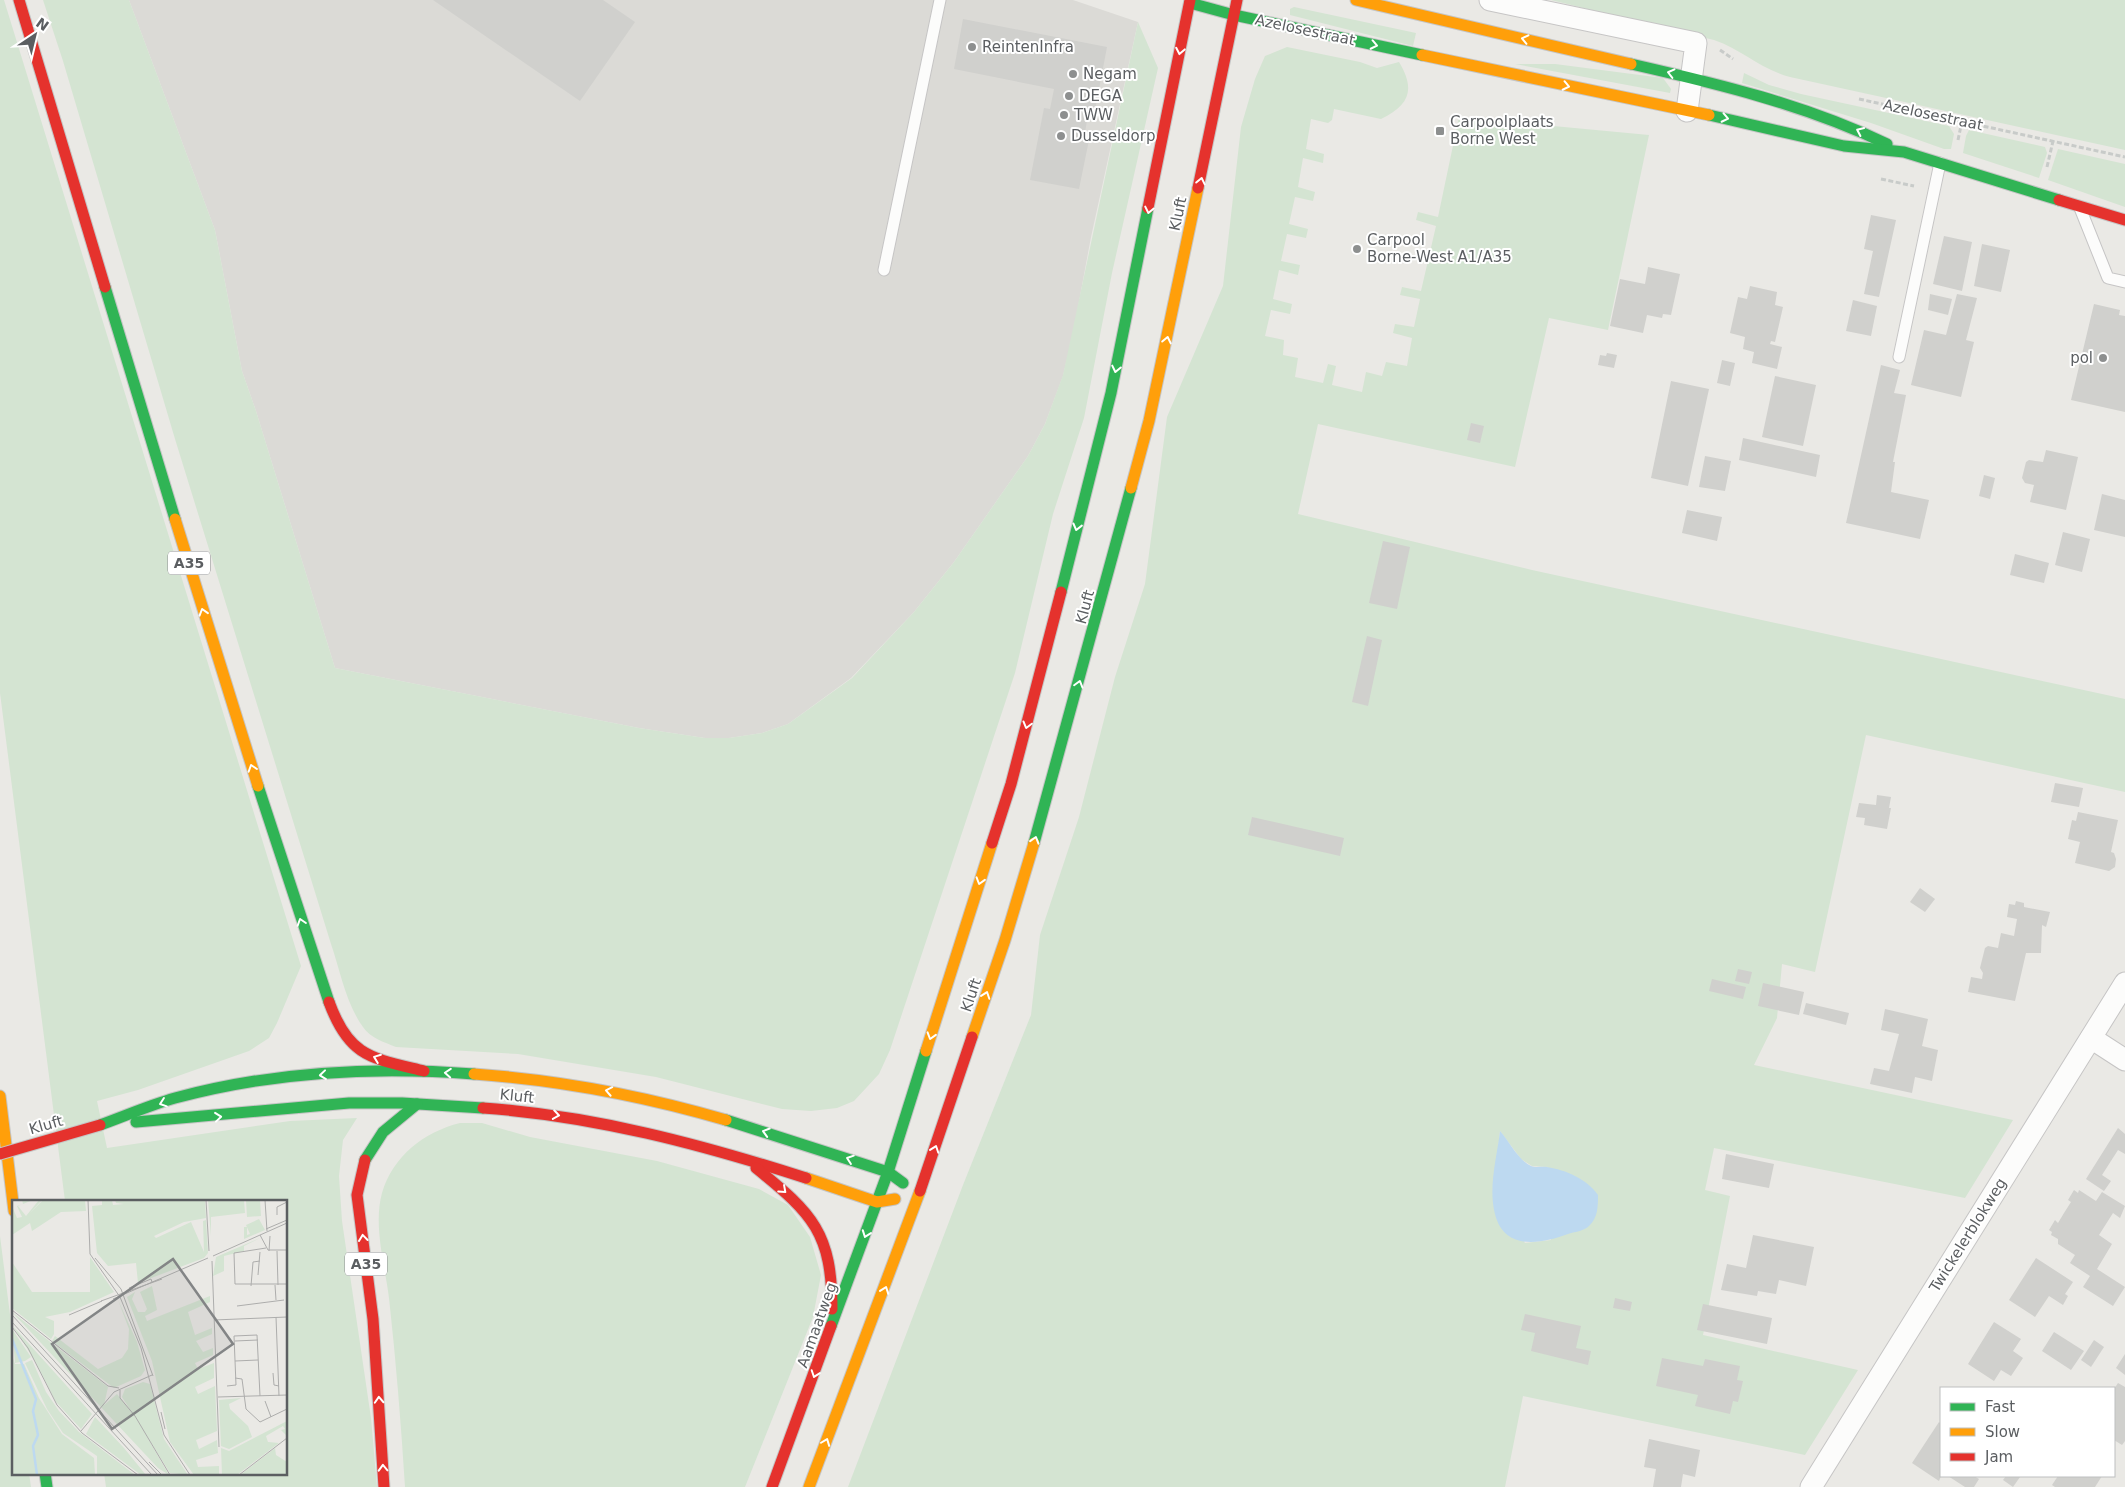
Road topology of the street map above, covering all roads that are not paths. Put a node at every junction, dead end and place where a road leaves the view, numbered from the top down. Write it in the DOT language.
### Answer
graph roads {
  1 [pos="19,0"];
  2 [pos="940,0"];
  3 [pos="1237,0"];
  4 [pos="1356,0"];
  5 [pos="1490,0"];
  6 [pos="1186,1"];
  7 [pos="1234,15"];
  8 [pos="1691,78"];
  9 [pos="1687,111"];
  10 [pos="1904,152"];
  11 [pos="1940,162"];
  12 [pos="2079,207"];
  13 [pos="2125,220"];
  14 [pos="884,270"];
  15 [pos="2125,282"];
  16 [pos="1900,357"];
  17 [pos="2125,984"];
  18 [pos="2090,1038"];
  19 [pos="2125,1060"];
  20 [pos="424,1071"];
  21 [pos="0,1096"];
  22 [pos="417,1104"];
  23 [pos="100,1125"];
  24 [pos="0,1154"];
  25 [pos="745,1159"];
  26 [pos="888,1172"];
  27 [pos="919,1195"];
  28 [pos="13,1200"];
  29 [pos="877,1202"];
  30 [pos="831,1328"];
  31 [pos="45,1474"];
  32 [pos="47,1487"];
  33 [pos="384,1487"];
  34 [pos="772,1487"];
  35 [pos="809,1487"];
  36 [pos="1811,1487"];
  20 -- 1 [label="main road, A35, one-way"];
  2 -- 14 [label="lane"];
  3 -- 7 [label="main road, Kluft"];
  8 -- 4 [label="main road, Azelosestraat, one-way"];
  5 -- 8 [label="street"];
  6 -- 7 [label="main road, Azelosestraat"];
  6 -- 26 [label="main road, Kluft, one-way"];
  7 -- 9 [label="main road, Azelosestraat, one-way"];
  27 -- 7 [label="main road, Kluft, one-way"];
  8 -- 9 [label="street"];
  10 -- 8 [label="main road, Azelosestraat, one-way"];
  9 -- 10 [label="main road, Azelosestraat, one-way"];
  10 -- 11 [label="main road, Azelosestraat"];
  11 -- 12 [label="main road, Azelosestraat"];
  11 -- 16 [label="lane"];
  12 -- 13 [label="main road, Azelosestraat"];
  12 -- 15 [label="lane"];
  17 -- 18 [label="street, Twickelerblokweg"];
  18 -- 19 [label="street"];
  18 -- 36 [label="street, Twickelerblokweg"];
  20 -- 23 [label="main road, Kluft, one-way"];
  26 -- 20 [label="main road, Kluft, one-way"];
  21 -- 28 [label="main road"];
  23 -- 22 [label="main road, Kluft, one-way"];
  22 -- 25 [label="main road, Kluft, one-way"];
  33 -- 22 [label="main road, A35, one-way"];
  23 -- 24 [label="main road, Kluft, bridge"];
  25 -- 29 [label="main road, Kluft"];
  25 -- 30 [label="main road, one-way"];
  26 -- 27 [label="main road, Kluft"];
  26 -- 29 [label="main road, Aamaatweg"];
  27 -- 29 [label="main road, Kluft"];
  35 -- 27 [label="main road, one-way"];
  29 -- 30 [label="main road, Aamaatweg, one-way"];
  30 -- 34 [label="main road, Aamaatweg, one-way"];
  31 -- 32 [label="main road"];
}
